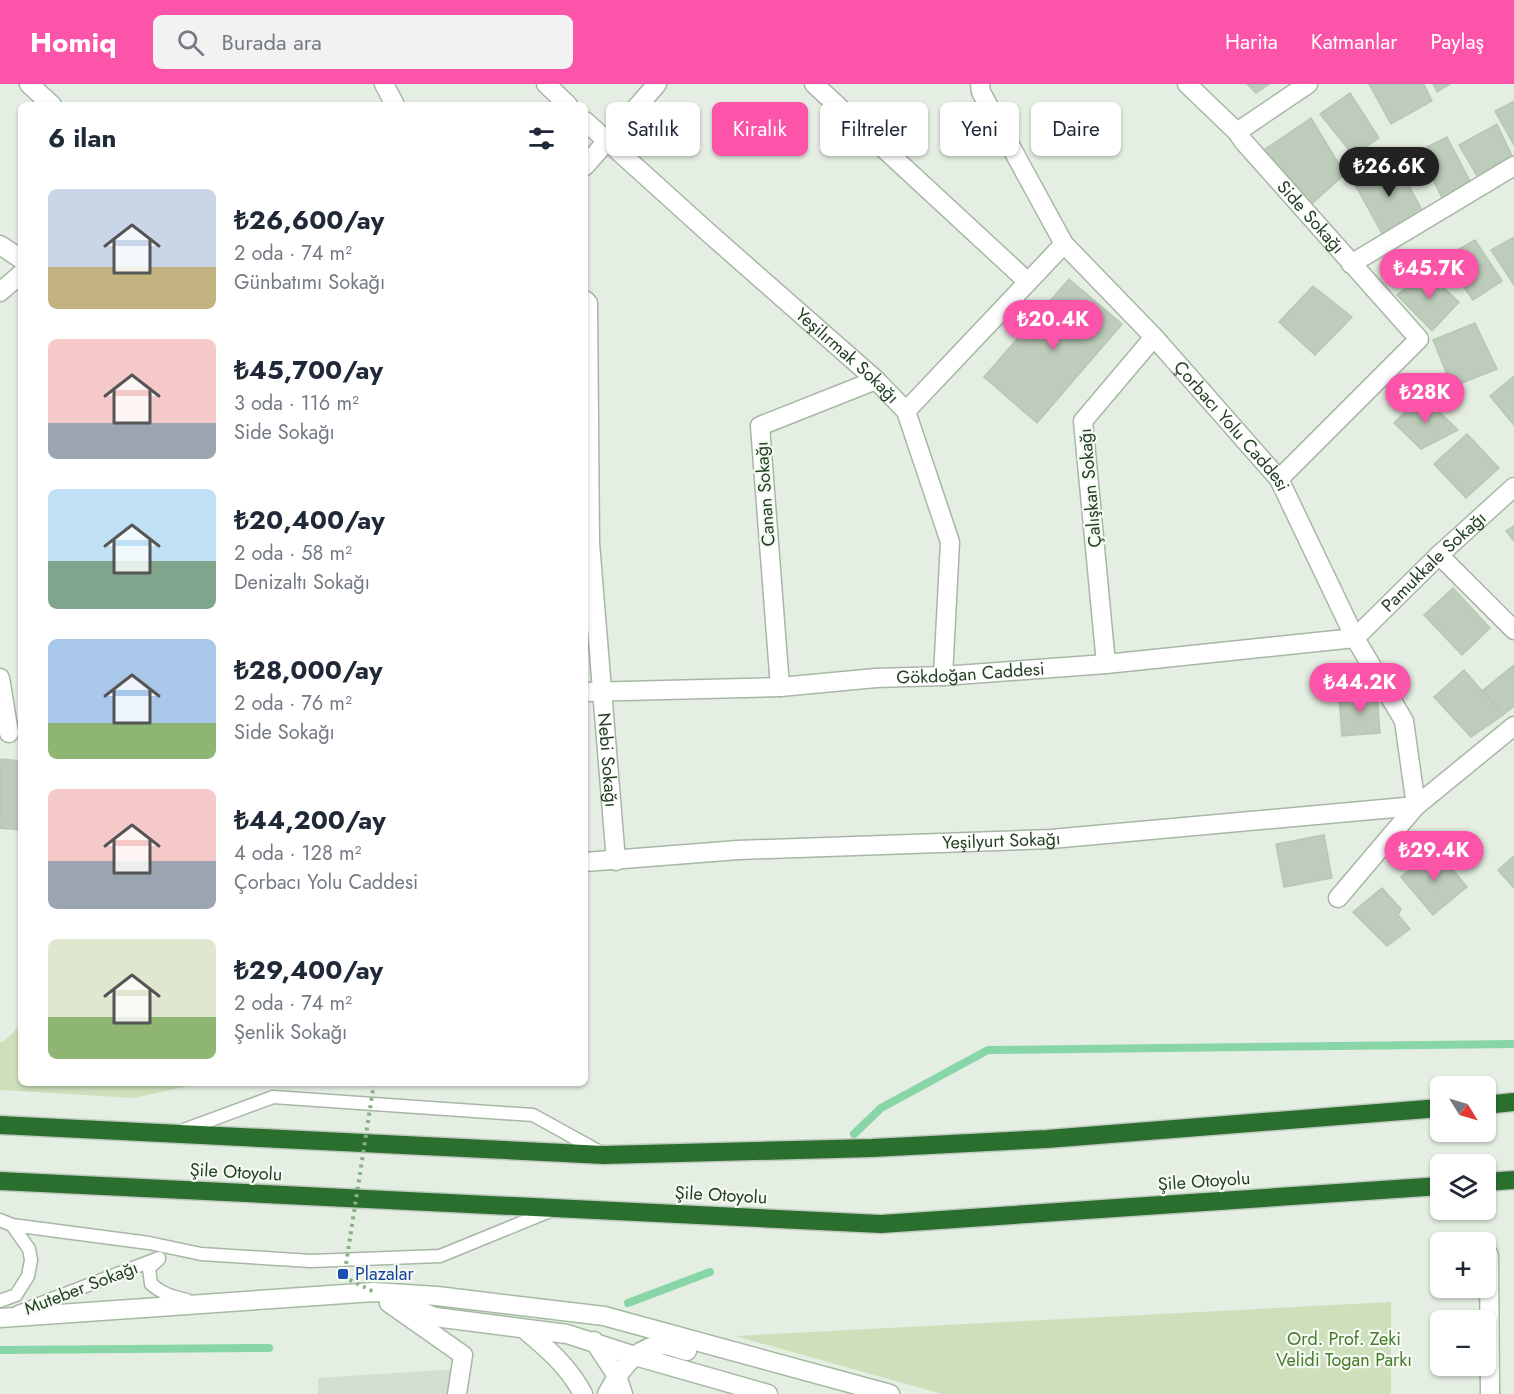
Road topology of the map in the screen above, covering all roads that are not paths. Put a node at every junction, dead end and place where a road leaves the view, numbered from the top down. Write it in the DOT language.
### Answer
graph roads {
  1 [pos="29,84"];
  2 [pos="384,84"];
  3 [pos="546,84"];
  4 [pos="657,84"];
  5 [pos="814,84"];
  6 [pos="1187,84"];
  7 [pos="1308,84"];
  8 [pos="984,87"];
  9 [pos="49,102"];
  10 [pos="393,102"];
  11 [pos="565,102"];
  12 [pos="641,102"];
  13 [pos="588,124"];
  14 [pos="1237,132"];
  15 [pos="606,141"];
  16 [pos="623,156"];
  17 [pos="588,162"];
  18 [pos="1514,166"];
  19 [pos="1064,244"];
  20 [pos="0,245"];
  21 [pos="18,257"];
  22 [pos="1351,264"];
  23 [pos="18,277"];
  24 [pos="1028,282"];
  25 [pos="0,292"];
  26 [pos="588,303"];
  27 [pos="1154,337"];
  28 [pos="876,380"];
  29 [pos="906,411"];
  30 [pos="1280,479"];
  31 [pos="1514,487"];
  32 [pos="1439,555"];
  33 [pos="1514,630"];
  34 [pos="1355,638"];
  35 [pos="1106,664"];
  36 [pos="943,676"];
  37 [pos="0,678"];
  38 [pos="780,687"];
  39 [pos="593,691"];
  40 [pos="1514,726"];
  41 [pos="10,733"];
  42 [pos="1416,806"];
  43 [pos="616,861"];
  44 [pos="588,862"];
  45 [pos="1338,898"];
  46 [pos="1514,1102"];
  47 [pos="1496,1104"];
  48 [pos="1430,1109"];
  49 [pos="0,1125"];
  50 [pos="174,1134"];
  51 [pos="604,1155"];
  52 [pos="1514,1180"];
  53 [pos="0,1181"];
  54 [pos="1496,1181"];
  55 [pos="1430,1187"];
  56 [pos="556,1208"];
  57 [pos="0,1220"];
  58 [pos="12,1226"];
  59 [pos="201,1254"];
  60 [pos="159,1258"];
  61 [pos="374,1293"];
  62 [pos="1489,1298"];
  63 [pos="218,1304"];
  64 [pos="567,1311"];
  65 [pos="1,1312"];
  66 [pos="524,1329"];
  67 [pos="596,1343"];
  68 [pos="635,1356"];
  69 [pos="764,1359"];
  70 [pos="617,1376"];
  71 [pos="458,1394"];
  72 [pos="583,1394"];
  73 [pos="607,1394"];
  74 [pos="623,1394"];
  75 [pos="768,1394"];
  76 [pos="890,1394"];
  77 [pos="1490,1394"];
  1 -- 9 [label="street"];
  2 -- 10 [label="street"];
  3 -- 11 [label="street"];
  4 -- 12 [label="street"];
  5 -- 24 [label="street"];
  6 -- 14 [label="street, Side Sokağı"];
  7 -- 14 [label="street"];
  8 -- 19 [label="street, Çorbacı Yolu Caddesi"];
  13 -- 15 [label="street, Yeşilırmak Sokağı"];
  14 -- 22 [label="street, Side Sokağı"];
  15 -- 17 [label="street"];
  16 -- 28 [label="street, Yeşilırmak Sokağı"];
  18 -- 22 [label="street"];
  19 -- 24 [label="street"];
  19 -- 27 [label="street, Çorbacı Yolu Caddesi"];
  20 -- 21 [label="street"];
  22 -- 30 [label="street, Side Sokağı"];
  23 -- 25 [label="street"];
  24 -- 29 [label="street"];
  26 -- 39 [label="street, Nebi Sokağı"];
  27 -- 30 [label="street, Çorbacı Yolu Caddesi"];
  27 -- 35 [label="street, Çalışkan Sokağı"];
  28 -- 29 [label="street, Yeşilırmak Sokağı"];
  28 -- 38 [label="street, Canan Sokağı"];
  29 -- 36 [label="street, Yeşilırmak Sokağı"];
  30 -- 34 [label="street, Çorbacı Yolu Caddesi"];
  31 -- 32 [label="street, Pamukkale Sokağı"];
  32 -- 33 [label="street"];
  32 -- 34 [label="street, Pamukkale Sokağı"];
  34 -- 35 [label="street, Gökdoğan Caddesi"];
  34 -- 42 [label="street, Çorbacı Yolu Caddesi"];
  35 -- 36 [label="street, Gökdoğan Caddesi"];
  36 -- 38 [label="street, Gökdoğan Caddesi"];
  37 -- 41 [label="street"];
  38 -- 39 [label="street, Gökdoğan Caddesi"];
  39 -- 43 [label="street, Nebi Sokağı"];
  40 -- 42 [label="street"];
  42 -- 43 [label="street, Yeşilyurt Sokağı"];
  42 -- 45 [label="street"];
  43 -- 44 [label="street, Yeşilyurt Sokağı"];
  46 -- 47 [label="highway"];
  48 -- 51 [label="highway, Şile Otoyolu"];
  49 -- 50 [label="highway, Şile Otoyolu"];
  50 -- 51 [label="highway, Şile Otoyolu"];
  50 -- 51 [label="lane"];
  52 -- 54 [label="highway"];
  53 -- 56 [label="highway, Şile Otoyolu"];
  55 -- 56 [label="highway, Şile Otoyolu"];
  56 -- 59 [label="lane"];
  57 -- 58 [label="lane"];
  58 -- 59 [label="lane"];
  58 -- 65 [label="lane"];
  59 -- 60 [label="lane, Muteber Sokağı"];
  60 -- 63 [label="lane"];
  60 -- 65 [label="lane, Muteber Sokağı"];
  61 -- 63 [label="street"];
  61 -- 64 [label="street"];
  61 -- 66 [label="street"];
  61 -- 71 [label="street"];
  62 -- 77 [label="street"];
  63 -- 65 [label="street"];
  64 -- 67 [label="street"];
  64 -- 69 [label="street"];
  66 -- 67 [label="street"];
  66 -- 72 [label="street"];
  67 -- 68 [label="street"];
  67 -- 70 [label="street"];
  68 -- 69 [label="street"];
  68 -- 70 [label="street"];
  68 -- 75 [label="street"];
  69 -- 76 [label="street"];
  70 -- 73 [label="street"];
  70 -- 74 [label="street"];
}
